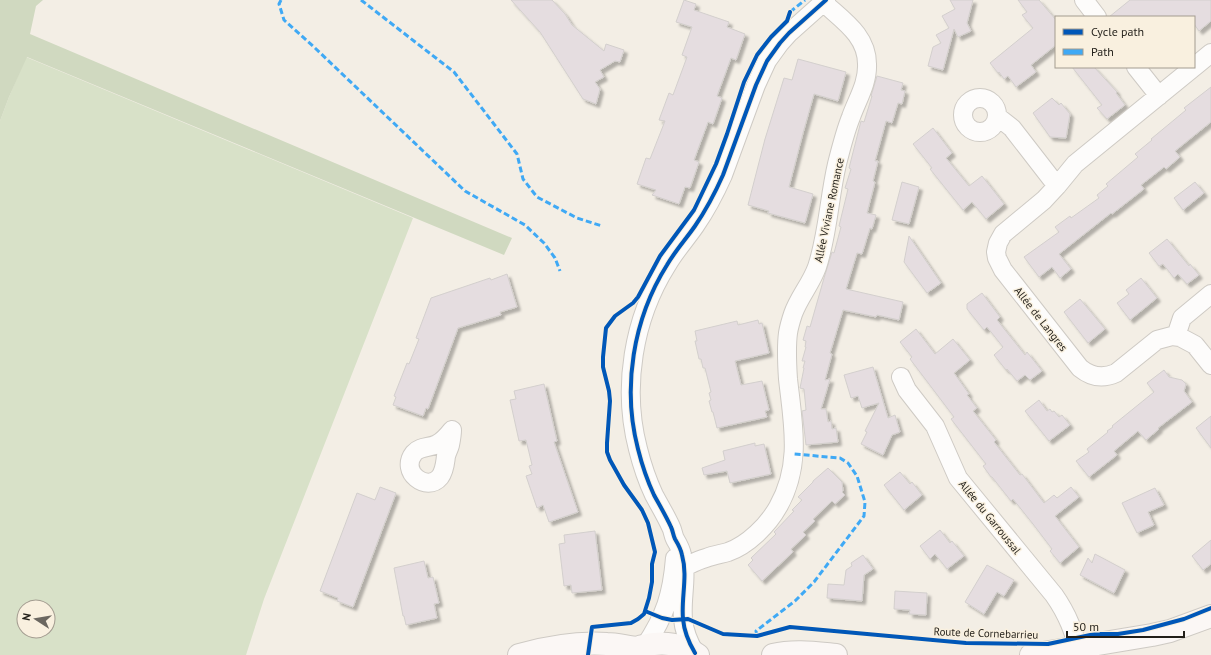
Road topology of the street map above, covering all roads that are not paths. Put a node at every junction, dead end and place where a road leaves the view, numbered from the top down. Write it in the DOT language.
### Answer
graph roads {
  1 [pos="817,3"];
  2 [pos="1211,52"];
  3 [pos="1195,66"];
  4 [pos="1137,68"];
  5 [pos="1193,68"];
  6 [pos="1159,96"];
  7 [pos="998,117"];
  8 [pos="1057,186"];
  9 [pos="1211,294"];
  10 [pos="1176,336"];
  11 [pos="1211,365"];
  12 [pos="901,377"];
  13 [pos="674,537"];
  14 [pos="684,567"];
  15 [pos="1211,616"];
  16 [pos="1211,625"];
  17 [pos="636,650"];
  18 [pos="1079,652"];
  19 [pos="697,654"];
  20 [pos="519,655"];
  21 [pos="772,655"];
  22 [pos="836,655"];
  23 [pos="1031,655"];
  24 [pos="1109,655"];
  1 -- 13 [label="street"];
  1 -- 14 [label="street, Allée Viviane Romance"];
  2 -- 3 [label="street, Allée de Langres"];
  4 -- 6 [label="street"];
  5 -- 6 [label="street, Allée de Langres"];
  6 -- 8 [label="street, Allée de Langres"];
  7 -- 8 [label="street"];
  8 -- 10 [label="street, Allée de Langres"];
  9 -- 10 [label="street"];
  10 -- 11 [label="street"];
  12 -- 18 [label="street, Allée du Garroussal"];
  13 -- 14 [label="street"];
  13 -- 17 [label="street"];
  14 -- 19 [label="street"];
  15 -- 18 [label="main road, Route de Cornebarrieu"];
  16 -- 24 [label="main road"];
  17 -- 19 [label="main road"];
  17 -- 20 [label="main road"];
  18 -- 23 [label="main road, Route de Cornebarrieu"];
  21 -- 22 [label="main road"];
}
